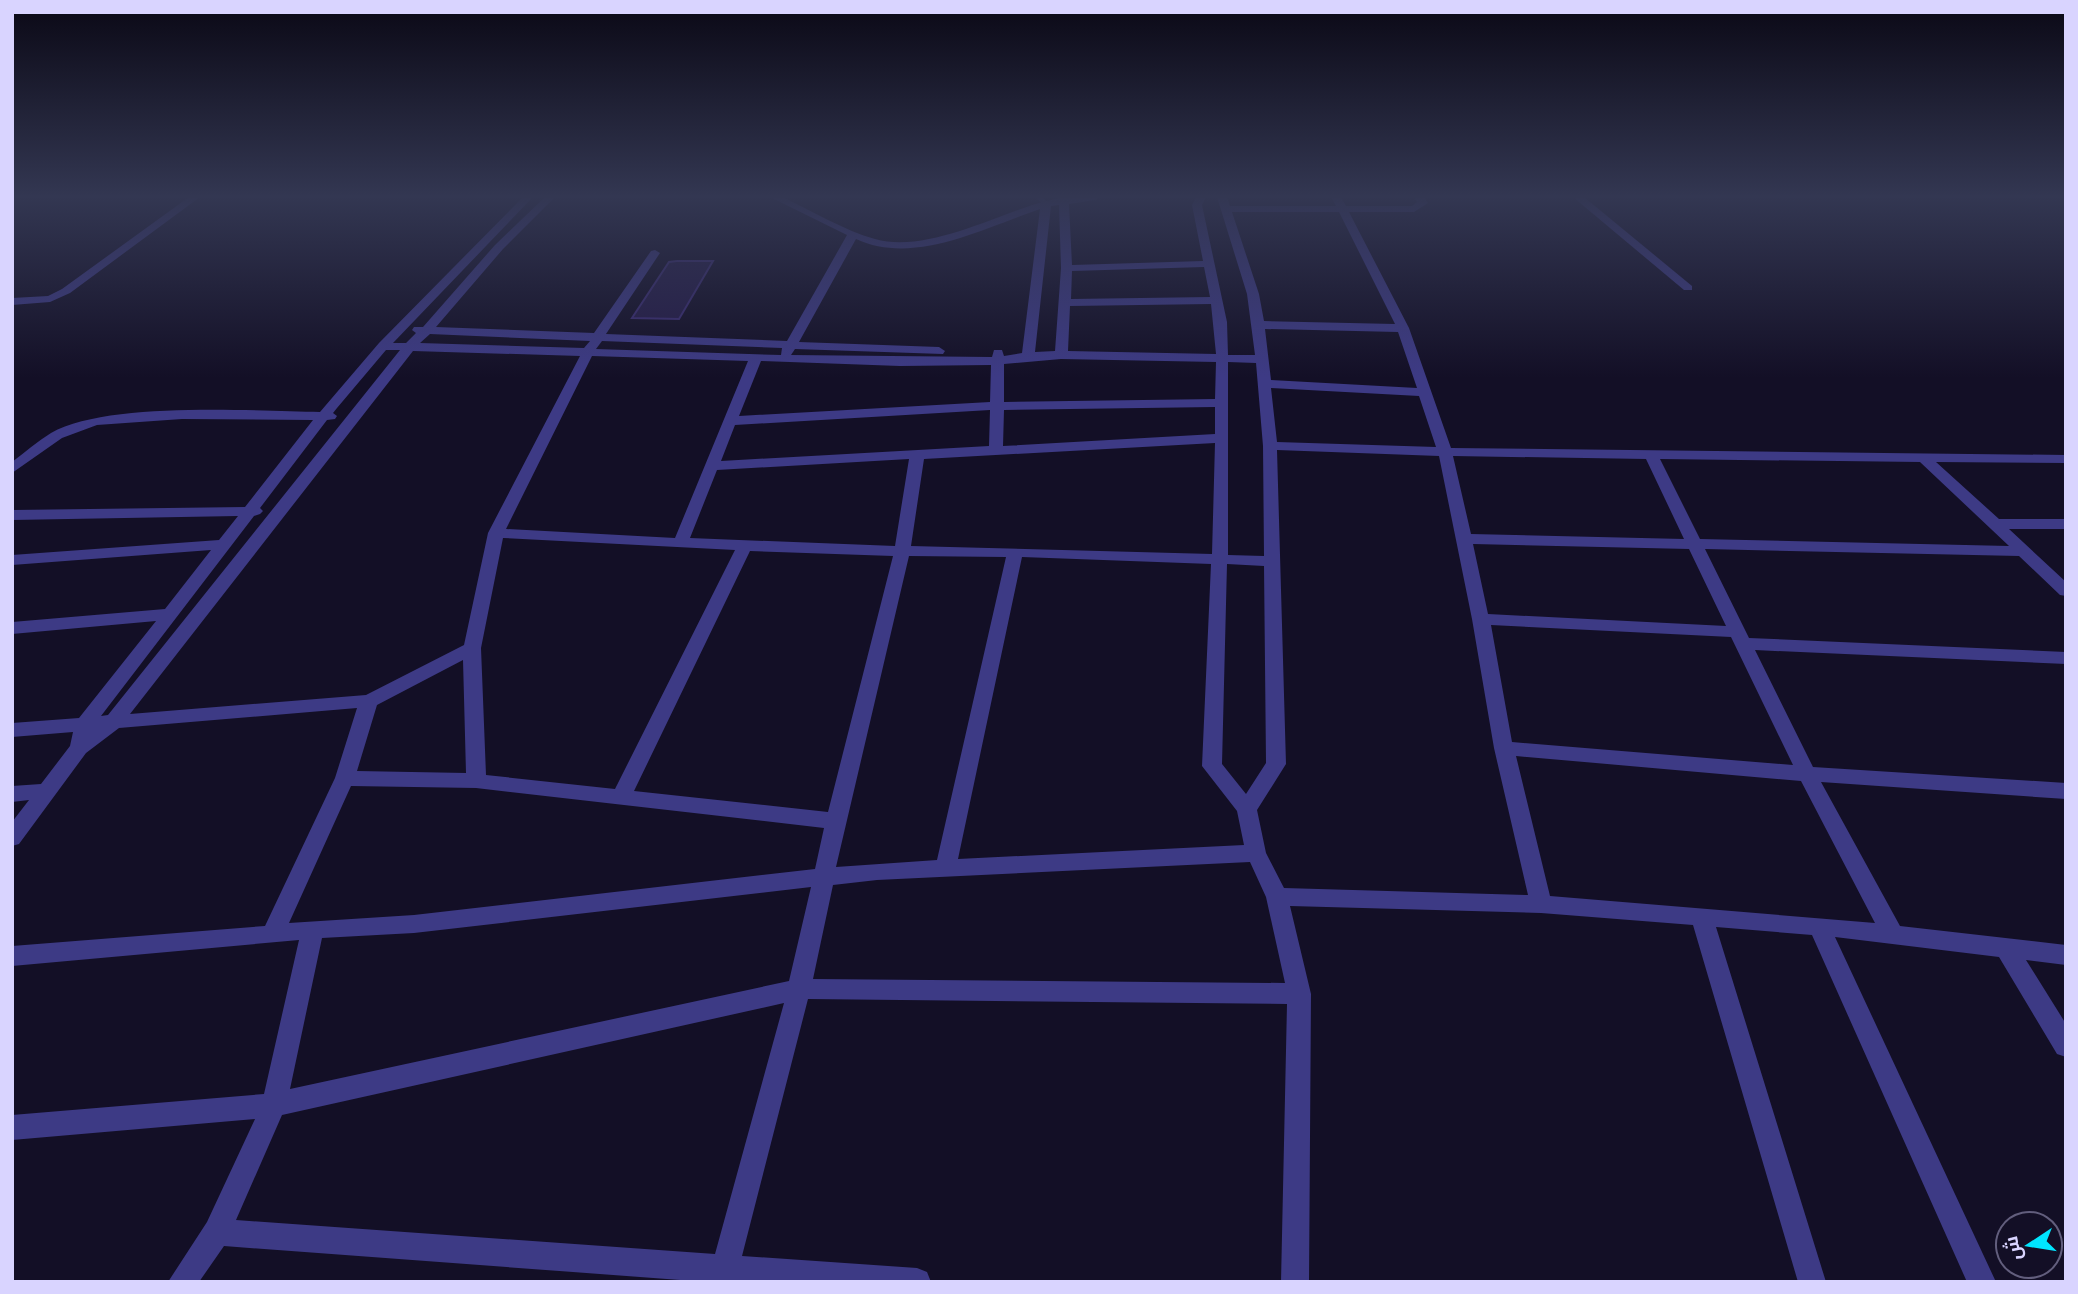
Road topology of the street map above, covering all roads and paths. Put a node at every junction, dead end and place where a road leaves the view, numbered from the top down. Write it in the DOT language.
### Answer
graph roads {
  1 [pos="112,257"];
  2 [pos="470,257"];
  3 [pos="490,257"];
  4 [pos="652,257"];
  5 [pos="839,257"];
  6 [pos="1042,257"];
  7 [pos="1067,257"];
  8 [pos="1208,257"];
  9 [pos="1242,257"];
  10 [pos="1366,257"];
  11 [pos="1651,257"];
  12 [pos="1209,264"];
  13 [pos="1067,268"];
  14 [pos="1688,288"];
  15 [pos="1217,300"];
  16 [pos="12,302"];
  17 [pos="1063,303"];
  18 [pos="1259,325"];
  19 [pos="1403,328"];
  20 [pos="401,330"];
  21 [pos="427,330"];
  22 [pos="598,336"];
  23 [pos="792,343"];
  24 [pos="383,346"];
  25 [pos="410,346"];
  26 [pos="588,352"];
  27 [pos="1061,355"];
  28 [pos="756,357"];
  29 [pos="998,357"];
  30 [pos="1021,357"];
  31 [pos="783,359"];
  32 [pos="1223,359"];
  33 [pos="1262,359"];
  34 [pos="1264,384"];
  35 [pos="1424,392"];
  36 [pos="1222,403"];
  37 [pos="997,405"];
  38 [pos="323,416"];
  39 [pos="355,416"];
  40 [pos="729,421"];
  41 [pos="1221,438"];
  42 [pos="1270,446"];
  43 [pos="996,452"];
  44 [pos="1445,452"];
  45 [pos="1650,453"];
  46 [pos="917,456"];
  47 [pos="1924,458"];
  48 [pos="2066,459"];
  49 [pos="712,466"];
  50 [pos="12,469"];
  51 [pos="250,511"];
  52 [pos="280,511"];
  53 [pos="12,515"];
  54 [pos="1996,524"];
  55 [pos="2066,524"];
  56 [pos="496,533"];
  57 [pos="1464,539"];
  58 [pos="223,544"];
  59 [pos="680,544"];
  60 [pos="1695,544"];
  61 [pos="745,547"];
  62 [pos="2024,551"];
  63 [pos="902,552"];
  64 [pos="1015,552"];
  65 [pos="1218,559"];
  66 [pos="12,560"];
  67 [pos="1272,561"];
  68 [pos="2066,591"];
  69 [pos="168,614"];
  70 [pos="1481,619"];
  71 [pos="12,628"];
  72 [pos="1742,638"];
  73 [pos="472,649"];
  74 [pos="2066,657"];
  75 [pos="369,701"];
  76 [pos="112,724"];
  77 [pos="84,725"];
  78 [pos="12,730"];
  79 [pos="79,748"];
  80 [pos="1504,748"];
  81 [pos="1807,774"];
  82 [pos="345,778"];
  83 [pos="476,781"];
  84 [pos="2066,790"];
  85 [pos="47,791"];
  86 [pos="12,794"];
  87 [pos="620,798"];
  88 [pos="1247,809"];
  89 [pos="836,821"];
  90 [pos="12,838"];
  91 [pos="1256,853"];
  92 [pos="945,869"];
  93 [pos="825,877"];
  94 [pos="1277,897"];
  95 [pos="1541,904"];
  96 [pos="1702,917"];
  97 [pos="1819,926"];
  98 [pos="313,929"];
  99 [pos="272,935"];
  100 [pos="1893,935"];
  101 [pos="2006,948"];
  102 [pos="2066,955"];
  103 [pos="12,956"];
  104 [pos="799,989"];
  105 [pos="1299,994"];
  106 [pos="2066,1046"];
  107 [pos="274,1105"];
  108 [pos="12,1128"];
  109 [pos="217,1232"];
  110 [pos="723,1275"];
  111 [pos="181,1282"];
  112 [pos="916,1282"];
  113 [pos="1295,1282"];
  114 [pos="1812,1282"];
  115 [pos="1982,1282"];
  1 -- 16 [label="street"];
  2 -- 20 [label="street"];
  3 -- 21 [label="street"];
  4 -- 22 [label="street"];
  5 -- 23 [label="street"];
  6 -- 30 [label="street"];
  7 -- 13 [label="street"];
  8 -- 12 [label="street"];
  9 -- 18 [label="street"];
  10 -- 19 [label="street"];
  11 -- 14 [label="street"];
  12 -- 13 [label="street"];
  12 -- 15 [label="street"];
  13 -- 17 [label="street"];
  15 -- 17 [label="street"];
  15 -- 32 [label="street"];
  17 -- 27 [label="street"];
  18 -- 19 [label="street"];
  18 -- 33 [label="street"];
  19 -- 35 [label="street"];
  20 -- 21 [label="street"];
  20 -- 24 [label="street"];
  21 -- 22 [label="street"];
  21 -- 25 [label="street"];
  22 -- 23 [label="street"];
  22 -- 26 [label="street"];
  23 -- 29 [label="street"];
  23 -- 31 [label="street"];
  24 -- 25 [label="street"];
  24 -- 38 [label="street"];
  25 -- 26 [label="street"];
  25 -- 39 [label="street"];
  26 -- 28 [label="street"];
  26 -- 56 [label="street"];
  27 -- 30 [label="street"];
  27 -- 32 [label="street"];
  28 -- 31 [label="street"];
  28 -- 40 [label="street"];
  29 -- 30 [label="street"];
  29 -- 31 [label="street"];
  29 -- 37 [label="street"];
  32 -- 33 [label="street"];
  32 -- 36 [label="street"];
  33 -- 34 [label="street"];
  34 -- 35 [label="street"];
  34 -- 42 [label="street"];
  35 -- 44 [label="street"];
  36 -- 37 [label="street"];
  36 -- 41 [label="street"];
  37 -- 40 [label="street"];
  37 -- 43 [label="street"];
  38 -- 39 [label="street"];
  38 -- 50 [label="street"];
  38 -- 51 [label="street"];
  39 -- 52 [label="street"];
  40 -- 49 [label="street"];
  41 -- 43 [label="street"];
  41 -- 65 [label="street"];
  42 -- 44 [label="street"];
  42 -- 67 [label="street"];
  43 -- 46 [label="street"];
  44 -- 45 [label="street"];
  44 -- 57 [label="street"];
  45 -- 47 [label="street"];
  45 -- 60 [label="street"];
  46 -- 49 [label="street"];
  46 -- 63 [label="street"];
  47 -- 48 [label="street"];
  47 -- 54 [label="street"];
  49 -- 59 [label="street"];
  51 -- 52 [label="street"];
  51 -- 53 [label="street"];
  51 -- 58 [label="street"];
  52 -- 76 [label="street"];
  54 -- 55 [label="street"];
  54 -- 62 [label="street"];
  56 -- 59 [label="street"];
  56 -- 73 [label="street"];
  57 -- 60 [label="street"];
  57 -- 70 [label="street"];
  58 -- 66 [label="street"];
  58 -- 69 [label="street"];
  59 -- 61 [label="street"];
  60 -- 62 [label="street"];
  60 -- 72 [label="street"];
  61 -- 63 [label="street"];
  61 -- 87 [label="street"];
  62 -- 68 [label="street"];
  63 -- 64 [label="street"];
  63 -- 89 [label="street"];
  64 -- 65 [label="street"];
  64 -- 92 [label="street"];
  65 -- 67 [label="street"];
  65 -- 88 [label="street"];
  67 -- 88 [label="street"];
  69 -- 71 [label="street"];
  69 -- 77 [label="street"];
  70 -- 72 [label="street"];
  70 -- 80 [label="street"];
  72 -- 74 [label="street"];
  72 -- 81 [label="street"];
  73 -- 75 [label="street"];
  73 -- 83 [label="street"];
  75 -- 76 [label="street"];
  75 -- 82 [label="street"];
  76 -- 77 [label="street"];
  76 -- 79 [label="street"];
  77 -- 78 [label="street"];
  77 -- 79 [label="street"];
  79 -- 85 [label="street"];
  80 -- 81 [label="street"];
  80 -- 95 [label="street"];
  81 -- 84 [label="street"];
  81 -- 100 [label="street"];
  82 -- 83 [label="street"];
  82 -- 99 [label="street"];
  83 -- 87 [label="street"];
  85 -- 86 [label="street"];
  85 -- 90 [label="street"];
  87 -- 89 [label="street"];
  88 -- 91 [label="street"];
  89 -- 93 [label="street"];
  91 -- 92 [label="street"];
  91 -- 94 [label="street"];
  92 -- 93 [label="street"];
  93 -- 98 [label="street"];
  93 -- 104 [label="street"];
  94 -- 95 [label="street"];
  94 -- 105 [label="street"];
  95 -- 96 [label="street"];
  96 -- 97 [label="street"];
  96 -- 114 [label="street"];
  97 -- 100 [label="street"];
  97 -- 115 [label="street"];
  98 -- 99 [label="street"];
  98 -- 107 [label="street"];
  99 -- 103 [label="street"];
  100 -- 101 [label="street"];
  101 -- 102 [label="street"];
  101 -- 106 [label="street"];
  104 -- 105 [label="street"];
  104 -- 107 [label="street"];
  104 -- 110 [label="street"];
  105 -- 113 [label="street"];
  107 -- 108 [label="street"];
  107 -- 109 [label="street"];
  109 -- 110 [label="street"];
  109 -- 111 [label="street"];
  110 -- 112 [label="street"];
}
